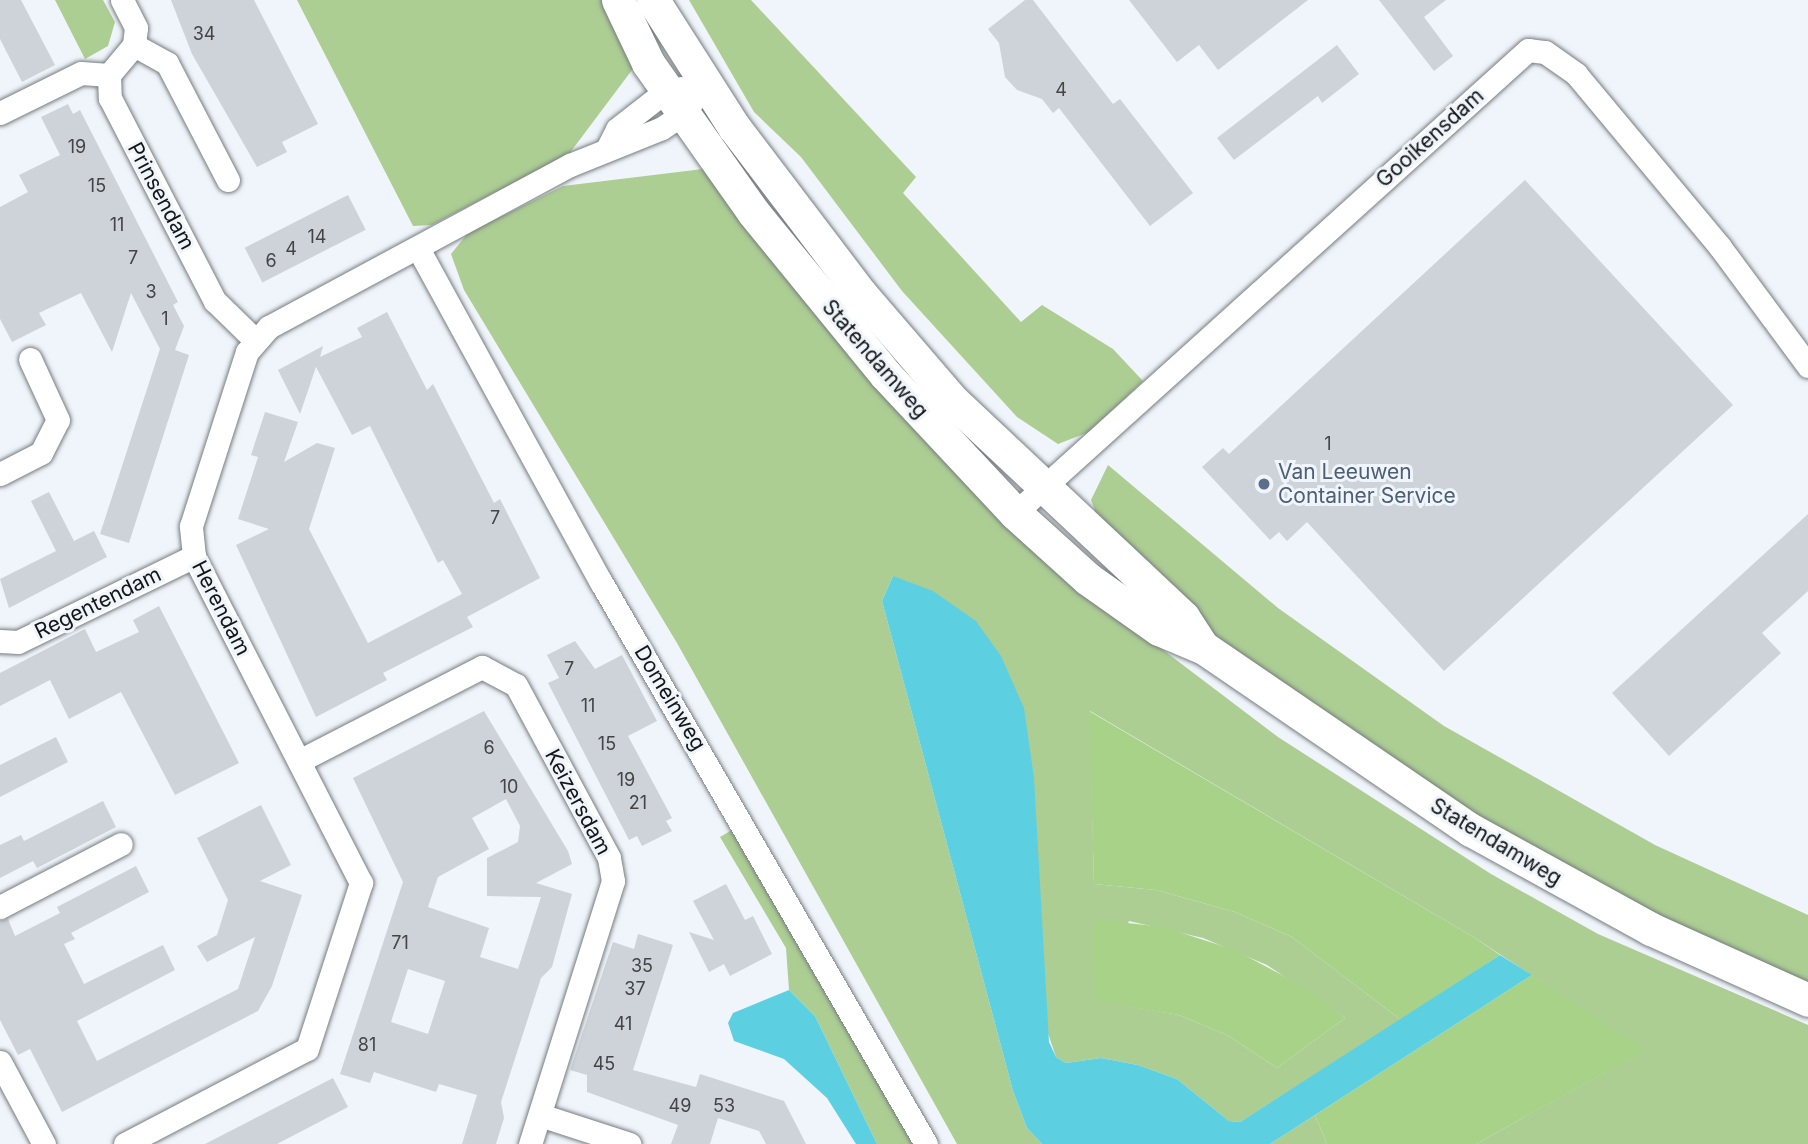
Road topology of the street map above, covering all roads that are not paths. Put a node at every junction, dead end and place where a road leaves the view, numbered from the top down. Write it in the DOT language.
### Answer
graph roads {
  1 [pos="122,0"];
  2 [pos="618,0"];
  3 [pos="653,0"];
  4 [pos="134,45"];
  5 [pos="108,75"];
  6 [pos="705,84"];
  7 [pos="675,102"];
  8 [pos="0,113"];
  9 [pos="228,180"];
  10 [pos="419,250"];
  11 [pos="254,339"];
  12 [pos="30,359"];
  13 [pos="1808,366"];
  14 [pos="0,474"];
  15 [pos="1041,489"];
  16 [pos="1015,513"];
  17 [pos="194,556"];
  18 [pos="0,641"];
  19 [pos="1204,649"];
  20 [pos="299,761"];
  21 [pos="121,844"];
  22 [pos="0,907"];
  23 [pos="1808,1000"];
  24 [pos="0,1062"];
  25 [pos="540,1115"];
  26 [pos="138,1141"];
  27 [pos="44,1144"];
  28 [pos="530,1144"];
  29 [pos="629,1144"];
  30 [pos="926,1144"];
  1 -- 4 [label="street"];
  2 -- 7 [label="main road, Statendamweg"];
  3 -- 6 [label="main road, Statendamweg"];
  4 -- 5 [label="street"];
  4 -- 9 [label="street"];
  5 -- 8 [label="street"];
  5 -- 11 [label="street, Prinsendam"];
  6 -- 7 [label="street"];
  6 -- 15 [label="main road, Statendamweg"];
  7 -- 10 [label="street"];
  7 -- 16 [label="main road, Statendamweg"];
  10 -- 11 [label="street"];
  10 -- 30 [label="street, Domeinweg"];
  11 -- 17 [label="street, Herendam"];
  12 -- 14 [label="street"];
  13 -- 15 [label="street, Gooikensdam"];
  15 -- 16 [label="street, Gooikensdam"];
  15 -- 19 [label="main road, Statendamweg"];
  16 -- 19 [label="main road, Statendamweg"];
  17 -- 18 [label="street, Regentendam"];
  17 -- 20 [label="street, Herendam"];
  19 -- 23 [label="main road, Statendamweg"];
  20 -- 25 [label="street, Keizersdam"];
  20 -- 26 [label="street, Herendam"];
  21 -- 22 [label="street"];
  24 -- 27 [label="street"];
  25 -- 28 [label="street, Keizersdam"];
  25 -- 29 [label="street"];
}
